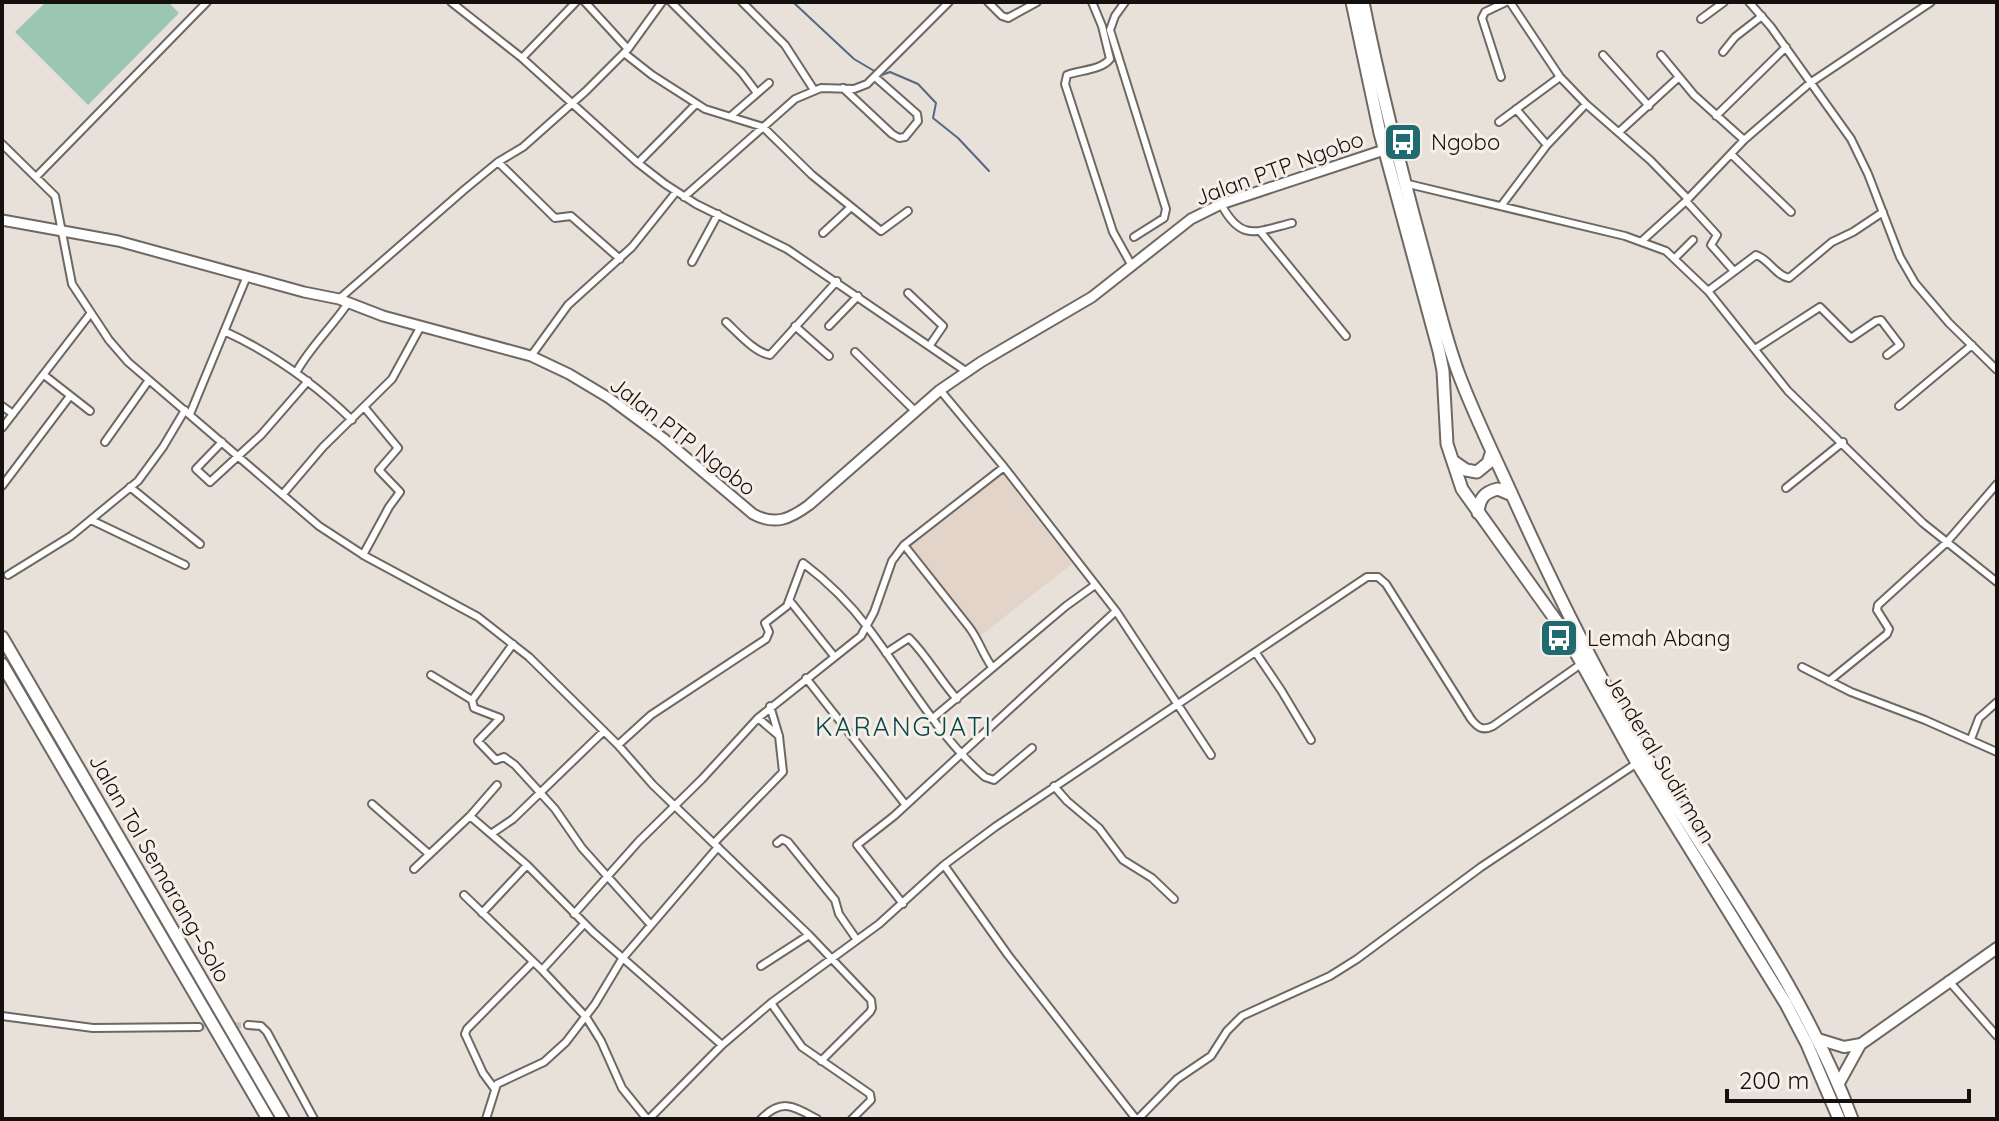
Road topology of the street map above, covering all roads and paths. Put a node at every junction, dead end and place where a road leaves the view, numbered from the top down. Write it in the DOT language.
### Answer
graph roads {
  1 [pos="207,2"];
  2 [pos="451,2"];
  3 [pos="576,2"];
  4 [pos="585,2"];
  5 [pos="662,2"];
  6 [pos="671,2"];
  7 [pos="742,2"];
  8 [pos="949,2"];
  9 [pos="988,2"];
  10 [pos="1037,2"];
  11 [pos="1092,2"];
  12 [pos="1125,2"];
  13 [pos="1352,2"];
  14 [pos="1363,2"];
  15 [pos="1508,2"];
  16 [pos="1724,2"];
  17 [pos="1749,2"];
  18 [pos="1931,2"];
  19 [pos="940,5"];
  20 [pos="1762,16"];
  21 [pos="1701,19"];
  22 [pos="1786,47"];
  23 [pos="626,51"];
  24 [pos="1723,52"];
  25 [pos="1603,55"];
  26 [pos="1661,55"];
  27 [pos="522,58"];
  28 [pos="875,76"];
  29 [pos="1501,77"];
  30 [pos="1560,77"];
  31 [pos="1679,77"];
  32 [pos="769,83"];
  33 [pos="1810,83"];
  34 [pos="843,88"];
  35 [pos="814,90"];
  36 [pos="757,93"];
  37 [pos="573,102"];
  38 [pos="696,104"];
  39 [pos="1586,104"];
  40 [pos="1649,106"];
  41 [pos="1516,109"];
  42 [pos="731,116"];
  43 [pos="1716,116"];
  44 [pos="1499,122"];
  45 [pos="763,127"];
  46 [pos="1619,132"];
  47 [pos="1744,140"];
  48 [pos="2,144"];
  49 [pos="1547,145"];
  50 [pos="1384,150"];
  51 [pos="1731,154"];
  52 [pos="498,162"];
  53 [pos="638,163"];
  54 [pos="36,177"];
  55 [pos="1404,183"];
  56 [pos="676,192"];
  57 [pos="684,197"];
  58 [pos="1687,200"];
  59 [pos="1221,204"];
  60 [pos="1501,206"];
  61 [pos="851,207"];
  62 [pos="908,211"];
  63 [pos="1791,212"];
  64 [pos="1883,212"];
  65 [pos="718,214"];
  66 [pos="2,220"];
  67 [pos="1292,223"];
  68 [pos="61,229"];
  69 [pos="1260,231"];
  70 [pos="823,233"];
  71 [pos="1134,237"];
  72 [pos="1643,240"];
  73 [pos="1693,240"];
  74 [pos="1675,258"];
  75 [pos="620,259"];
  76 [pos="692,262"];
  77 [pos="1132,266"];
  78 [pos="1733,270"];
  79 [pos="247,276"];
  80 [pos="837,281"];
  81 [pos="1708,291"];
  82 [pos="908,293"];
  83 [pos="858,296"];
  84 [pos="344,301"];
  85 [pos="90,314"];
  86 [pos="726,322"];
  87 [pos="421,326"];
  88 [pos="795,326"];
  89 [pos="829,326"];
  90 [pos="224,331"];
  91 [pos="1346,336"];
  92 [pos="930,345"];
  93 [pos="1972,345"];
  94 [pos="1755,349"];
  95 [pos="855,352"];
  96 [pos="1887,355"];
  97 [pos="531,356"];
  98 [pos="829,356"];
  99 [pos="1997,370"];
  100 [pos="297,371"];
  101 [pos="967,372"];
  102 [pos="44,375"];
  103 [pos="149,380"];
  104 [pos="308,381"];
  105 [pos="940,390"];
  106 [pos="70,396"];
  107 [pos="2,406"];
  108 [pos="1899,406"];
  109 [pos="365,408"];
  110 [pos="90,411"];
  111 [pos="915,411"];
  112 [pos="187,412"];
  113 [pos="13,414"];
  114 [pos="352,420"];
  115 [pos="2,428"];
  116 [pos="105,442"];
  117 [pos="222,442"];
  118 [pos="1843,442"];
  119 [pos="1491,454"];
  120 [pos="239,457"];
  121 [pos="1450,458"];
  122 [pos="1004,467"];
  123 [pos="1997,484"];
  124 [pos="2,486"];
  125 [pos="130,487"];
  126 [pos="1786,488"];
  127 [pos="1994,493"];
  128 [pos="283,494"];
  129 [pos="1512,495"];
  130 [pos="1477,514"];
  131 [pos="91,520"];
  132 [pos="1946,543"];
  133 [pos="200,544"];
  134 [pos="904,545"];
  135 [pos="363,555"];
  136 [pos="185,565"];
  137 [pos="8,575"];
  138 [pos="1997,582"];
  139 [pos="1095,585"];
  140 [pos="790,601"];
  141 [pos="1116,611"];
  142 [pos="868,627"];
  143 [pos="2,637"];
  144 [pos="513,644"];
  145 [pos="886,653"];
  146 [pos="1256,653"];
  147 [pos="834,656"];
  148 [pos="2,664"];
  149 [pos="1581,664"];
  150 [pos="992,667"];
  151 [pos="1802,667"];
  152 [pos="431,675"];
  153 [pos="806,678"];
  154 [pos="1829,681"];
  155 [pos="957,699"];
  156 [pos="472,700"];
  157 [pos="1997,702"];
  158 [pos="1178,703"];
  159 [pos="770,706"];
  160 [pos="758,718"];
  161 [pos="933,718"];
  162 [pos="604,731"];
  163 [pos="779,736"];
  164 [pos="1971,739"];
  165 [pos="1311,740"];
  166 [pos="618,745"];
  167 [pos="1032,748"];
  168 [pos="962,752"];
  169 [pos="1997,752"];
  170 [pos="1211,755"];
  171 [pos="1637,763"];
  172 [pos="497,785"];
  173 [pos="1054,786"];
  174 [pos="539,792"];
  175 [pos="372,804"];
  176 [pos="905,804"];
  177 [pos="676,807"];
  178 [pos="470,816"];
  179 [pos="491,834"];
  180 [pos="777,843"];
  181 [pos="716,845"];
  182 [pos="429,854"];
  183 [pos="527,865"];
  184 [pos="944,865"];
  185 [pos="414,869"];
  186 [pos="608,877"];
  187 [pos="464,895"];
  188 [pos="1174,899"];
  189 [pos="903,904"];
  190 [pos="482,913"];
  191 [pos="574,914"];
  192 [pos="584,924"];
  193 [pos="651,925"];
  194 [pos="809,935"];
  195 [pos="857,940"];
  196 [pos="1997,948"];
  197 [pos="832,958"];
  198 [pos="622,959"];
  199 [pos="533,962"];
  200 [pos="761,966"];
  201 [pos="542,970"];
  202 [pos="1948,980"];
  203 [pos="771,1003"];
  204 [pos="2,1016"];
  205 [pos="586,1017"];
  206 [pos="248,1025"];
  207 [pos="199,1027"];
  208 [pos="1997,1036"];
  209 [pos="1818,1039"];
  210 [pos="1861,1044"];
  211 [pos="722,1045"];
  212 [pos="821,1061"];
  213 [pos="1839,1083"];
  214 [pos="494,1088"];
  215 [pos="268,1119"];
  216 [pos="283,1119"];
  217 [pos="314,1119"];
  218 [pos="486,1119"];
  219 [pos="648,1119"];
  220 [pos="761,1119"];
  221 [pos="817,1119"];
  222 [pos="852,1119"];
  223 [pos="1137,1119"];
  224 [pos="1839,1119"];
  225 [pos="1852,1119"];
  1 -- 54 [label="street"];
  2 -- 27 [label="street"];
  3 -- 27 [label="street"];
  4 -- 23 [label="street"];
  5 -- 23 [label="street"];
  6 -- 36 [label="street"];
  7 -- 35 [label="street"];
  8 -- 19 [label="street"];
  9 -- 10 [label="street"];
  11 -- 77 [label="street"];
  12 -- 71 [label="street"];
  13 -- 50 [label="highway, Jenderal Sudirman"];
  14 -- 55 [label="highway, Jenderal Sudirman"];
  15 -- 29 [label="street"];
  15 -- 30 [label="street"];
  16 -- 21 [label="street"];
  17 -- 20 [label="street"];
  18 -- 33 [label="street"];
  19 -- 28 [label="street"];
  20 -- 22 [label="street"];
  20 -- 24 [label="street"];
  22 -- 33 [label="street"];
  22 -- 43 [label="street"];
  23 -- 37 [label="street"];
  23 -- 38 [label="street"];
  25 -- 40 [label="street"];
  26 -- 31 [label="street"];
  27 -- 37 [label="street"];
  28 -- 34 [label="street"];
  28 -- 34 [label="street"];
  30 -- 39 [label="street"];
  30 -- 41 [label="street"];
  31 -- 40 [label="street"];
  31 -- 43 [label="street"];
  32 -- 36 [label="street"];
  33 -- 47 [label="street"];
  33 -- 64 [label="street"];
  34 -- 35 [label="street"];
  35 -- 45 [label="street"];
  36 -- 42 [label="street"];
  37 -- 52 [label="street"];
  37 -- 53 [label="street"];
  38 -- 42 [label="street"];
  38 -- 53 [label="street"];
  39 -- 46 [label="street"];
  39 -- 49 [label="street"];
  40 -- 46 [label="street"];
  41 -- 44 [label="street"];
  41 -- 49 [label="street"];
  42 -- 45 [label="street"];
  43 -- 47 [label="street"];
  45 -- 57 [label="street"];
  45 -- 61 [label="street"];
  46 -- 58 [label="street"];
  47 -- 51 [label="street"];
  48 -- 54 [label="street"];
  49 -- 60 [label="street"];
  50 -- 59 [label="main road, Jalan PTP Ngobo"];
  50 -- 121 [label="highway, Jenderal Sudirman"];
  51 -- 58 [label="street"];
  51 -- 63 [label="street"];
  52 -- 75 [label="street"];
  52 -- 84 [label="street"];
  53 -- 56 [label="street"];
  54 -- 68 [label="street"];
  55 -- 60 [label="street"];
  55 -- 119 [label="highway, Jenderal Sudirman"];
  56 -- 57 [label="street"];
  56 -- 75 [label="street"];
  57 -- 65 [label="street"];
  58 -- 72 [label="street"];
  58 -- 78 [label="street"];
  59 -- 69 [label="street"];
  59 -- 77 [label="main road, Jalan PTP Ngobo"];
  60 -- 72 [label="street"];
  61 -- 62 [label="street"];
  61 -- 70 [label="street"];
  64 -- 78 [label="street"];
  64 -- 93 [label="street"];
  65 -- 76 [label="street"];
  65 -- 80 [label="street"];
  66 -- 68 [label="main road, Jalan PTP Ngobo"];
  67 -- 69 [label="street"];
  68 -- 79 [label="main road, Jalan PTP Ngobo"];
  68 -- 85 [label="street"];
  69 -- 91 [label="street"];
  72 -- 74 [label="street"];
  73 -- 74 [label="street"];
  74 -- 81 [label="street"];
  75 -- 97 [label="street"];
  77 -- 101 [label="main road, Jalan PTP Ngobo"];
  78 -- 81 [label="street"];
  79 -- 84 [label="main road, Jalan PTP Ngobo"];
  79 -- 90 [label="street"];
  80 -- 83 [label="street"];
  80 -- 88 [label="street"];
  81 -- 94 [label="street"];
  82 -- 92 [label="street"];
  83 -- 89 [label="street"];
  83 -- 92 [label="street"];
  84 -- 87 [label="main road, Jalan PTP Ngobo"];
  84 -- 100 [label="street"];
  85 -- 102 [label="street"];
  85 -- 103 [label="street"];
  86 -- 88 [label="street"];
  87 -- 97 [label="main road, Jalan PTP Ngobo"];
  87 -- 109 [label="street"];
  88 -- 98 [label="street"];
  90 -- 100 [label="street"];
  90 -- 112 [label="street"];
  92 -- 101 [label="street"];
  93 -- 99 [label="street"];
  93 -- 108 [label="street"];
  94 -- 96 [label="street"];
  94 -- 118 [label="street"];
  95 -- 111 [label="street"];
  97 -- 111 [label="main road, Jalan PTP Ngobo"];
  100 -- 104 [label="street"];
  101 -- 105 [label="main road, Jalan PTP Ngobo"];
  102 -- 106 [label="street"];
  102 -- 113 [label="street"];
  103 -- 112 [label="street"];
  103 -- 116 [label="street"];
  104 -- 114 [label="street"];
  104 -- 120 [label="street"];
  105 -- 111 [label="main road, Jalan PTP Ngobo"];
  105 -- 122 [label="street"];
  106 -- 110 [label="street"];
  106 -- 124 [label="street"];
  107 -- 113 [label="street"];
  109 -- 114 [label="street"];
  109 -- 135 [label="street"];
  112 -- 117 [label="street"];
  112 -- 125 [label="street"];
  113 -- 115 [label="street"];
  114 -- 128 [label="street"];
  117 -- 120 [label="street"];
  117 -- 120 [label="street"];
  118 -- 126 [label="street"];
  118 -- 132 [label="street"];
  119 -- 121 [label="highway"];
  119 -- 129 [label="highway, Jenderal Sudirman"];
  120 -- 128 [label="street"];
  121 -- 130 [label="highway, Jenderal Sudirman"];
  122 -- 134 [label="street"];
  122 -- 139 [label="street"];
  123 -- 127 [label="street"];
  125 -- 131 [label="street"];
  125 -- 133 [label="street"];
  127 -- 132 [label="street"];
  128 -- 135 [label="street"];
  129 -- 130 [label="highway"];
  129 -- 209 [label="highway, Jenderal Sudirman"];
  130 -- 149 [label="highway, Jenderal Sudirman"];
  131 -- 136 [label="street"];
  131 -- 137 [label="street"];
  132 -- 138 [label="street"];
  132 -- 154 [label="street"];
  134 -- 142 [label="street"];
  134 -- 150 [label="street"];
  135 -- 144 [label="street"];
  139 -- 141 [label="street"];
  139 -- 150 [label="street"];
  140 -- 142 [label="street"];
  140 -- 147 [label="street"];
  140 -- 166 [label="street"];
  141 -- 158 [label="street"];
  141 -- 168 [label="street"];
  142 -- 145 [label="street"];
  142 -- 147 [label="street"];
  143 -- 216 [label="highway, Jalan Tol Semarang–Solo"];
  144 -- 156 [label="street"];
  144 -- 162 [label="street"];
  145 -- 155 [label="street"];
  145 -- 161 [label="street"];
  146 -- 149 [label="street"];
  146 -- 158 [label="street"];
  146 -- 165 [label="street"];
  147 -- 153 [label="street"];
  148 -- 215 [label="highway, Jalan Tol Semarang–Solo"];
  149 -- 171 [label="highway, Jenderal Sudirman"];
  150 -- 155 [label="street"];
  151 -- 154 [label="street"];
  152 -- 156 [label="street"];
  153 -- 159 [label="street"];
  153 -- 176 [label="street"];
  154 -- 164 [label="street"];
  155 -- 161 [label="street"];
  156 -- 174 [label="street"];
  157 -- 164 [label="street"];
  158 -- 170 [label="street"];
  158 -- 173 [label="street"];
  159 -- 160 [label="street"];
  159 -- 163 [label="street"];
  160 -- 163 [label="street"];
  160 -- 177 [label="street"];
  161 -- 168 [label="street"];
  162 -- 166 [label="street"];
  162 -- 174 [label="street"];
  163 -- 181 [label="street"];
  164 -- 169 [label="street"];
  166 -- 177 [label="street"];
  167 -- 168 [label="street"];
  168 -- 176 [label="street"];
  171 -- 223 [label="street"];
  171 -- 224 [label="highway, Jenderal Sudirman"];
  172 -- 178 [label="street"];
  173 -- 184 [label="street"];
  173 -- 188 [label="street"];
  174 -- 179 [label="street"];
  174 -- 186 [label="street"];
  175 -- 182 [label="street"];
  176 -- 189 [label="street"];
  177 -- 181 [label="street"];
  177 -- 186 [label="street"];
  178 -- 179 [label="street"];
  178 -- 182 [label="street"];
  179 -- 183 [label="street"];
  180 -- 195 [label="street"];
  181 -- 193 [label="street"];
  181 -- 194 [label="street"];
  182 -- 185 [label="street"];
  183 -- 190 [label="street"];
  183 -- 191 [label="street"];
  184 -- 189 [label="street"];
  184 -- 223 [label="street"];
  186 -- 191 [label="street"];
  186 -- 193 [label="street"];
  187 -- 190 [label="street"];
  189 -- 195 [label="street"];
  190 -- 199 [label="street"];
  191 -- 192 [label="street"];
  192 -- 198 [label="street"];
  192 -- 201 [label="street"];
  193 -- 198 [label="street"];
  194 -- 197 [label="street"];
  194 -- 200 [label="street"];
  195 -- 197 [label="street"];
  196 -- 202 [label="main road"];
  197 -- 203 [label="street"];
  197 -- 212 [label="street"];
  198 -- 205 [label="street"];
  198 -- 211 [label="street"];
  199 -- 201 [label="street"];
  199 -- 214 [label="street"];
  201 -- 205 [label="street"];
  202 -- 208 [label="street"];
  202 -- 210 [label="main road"];
  203 -- 211 [label="street"];
  203 -- 212 [label="street"];
  204 -- 207 [label="street"];
  205 -- 214 [label="street"];
  205 -- 219 [label="street"];
  206 -- 217 [label="street"];
  209 -- 210 [label="main road"];
  209 -- 213 [label="highway, Jenderal Sudirman"];
  210 -- 213 [label="main road"];
  211 -- 219 [label="street"];
  212 -- 222 [label="street"];
  213 -- 225 [label="highway, Jenderal Sudirman"];
  214 -- 218 [label="street"];
  220 -- 221 [label="street"];
}
